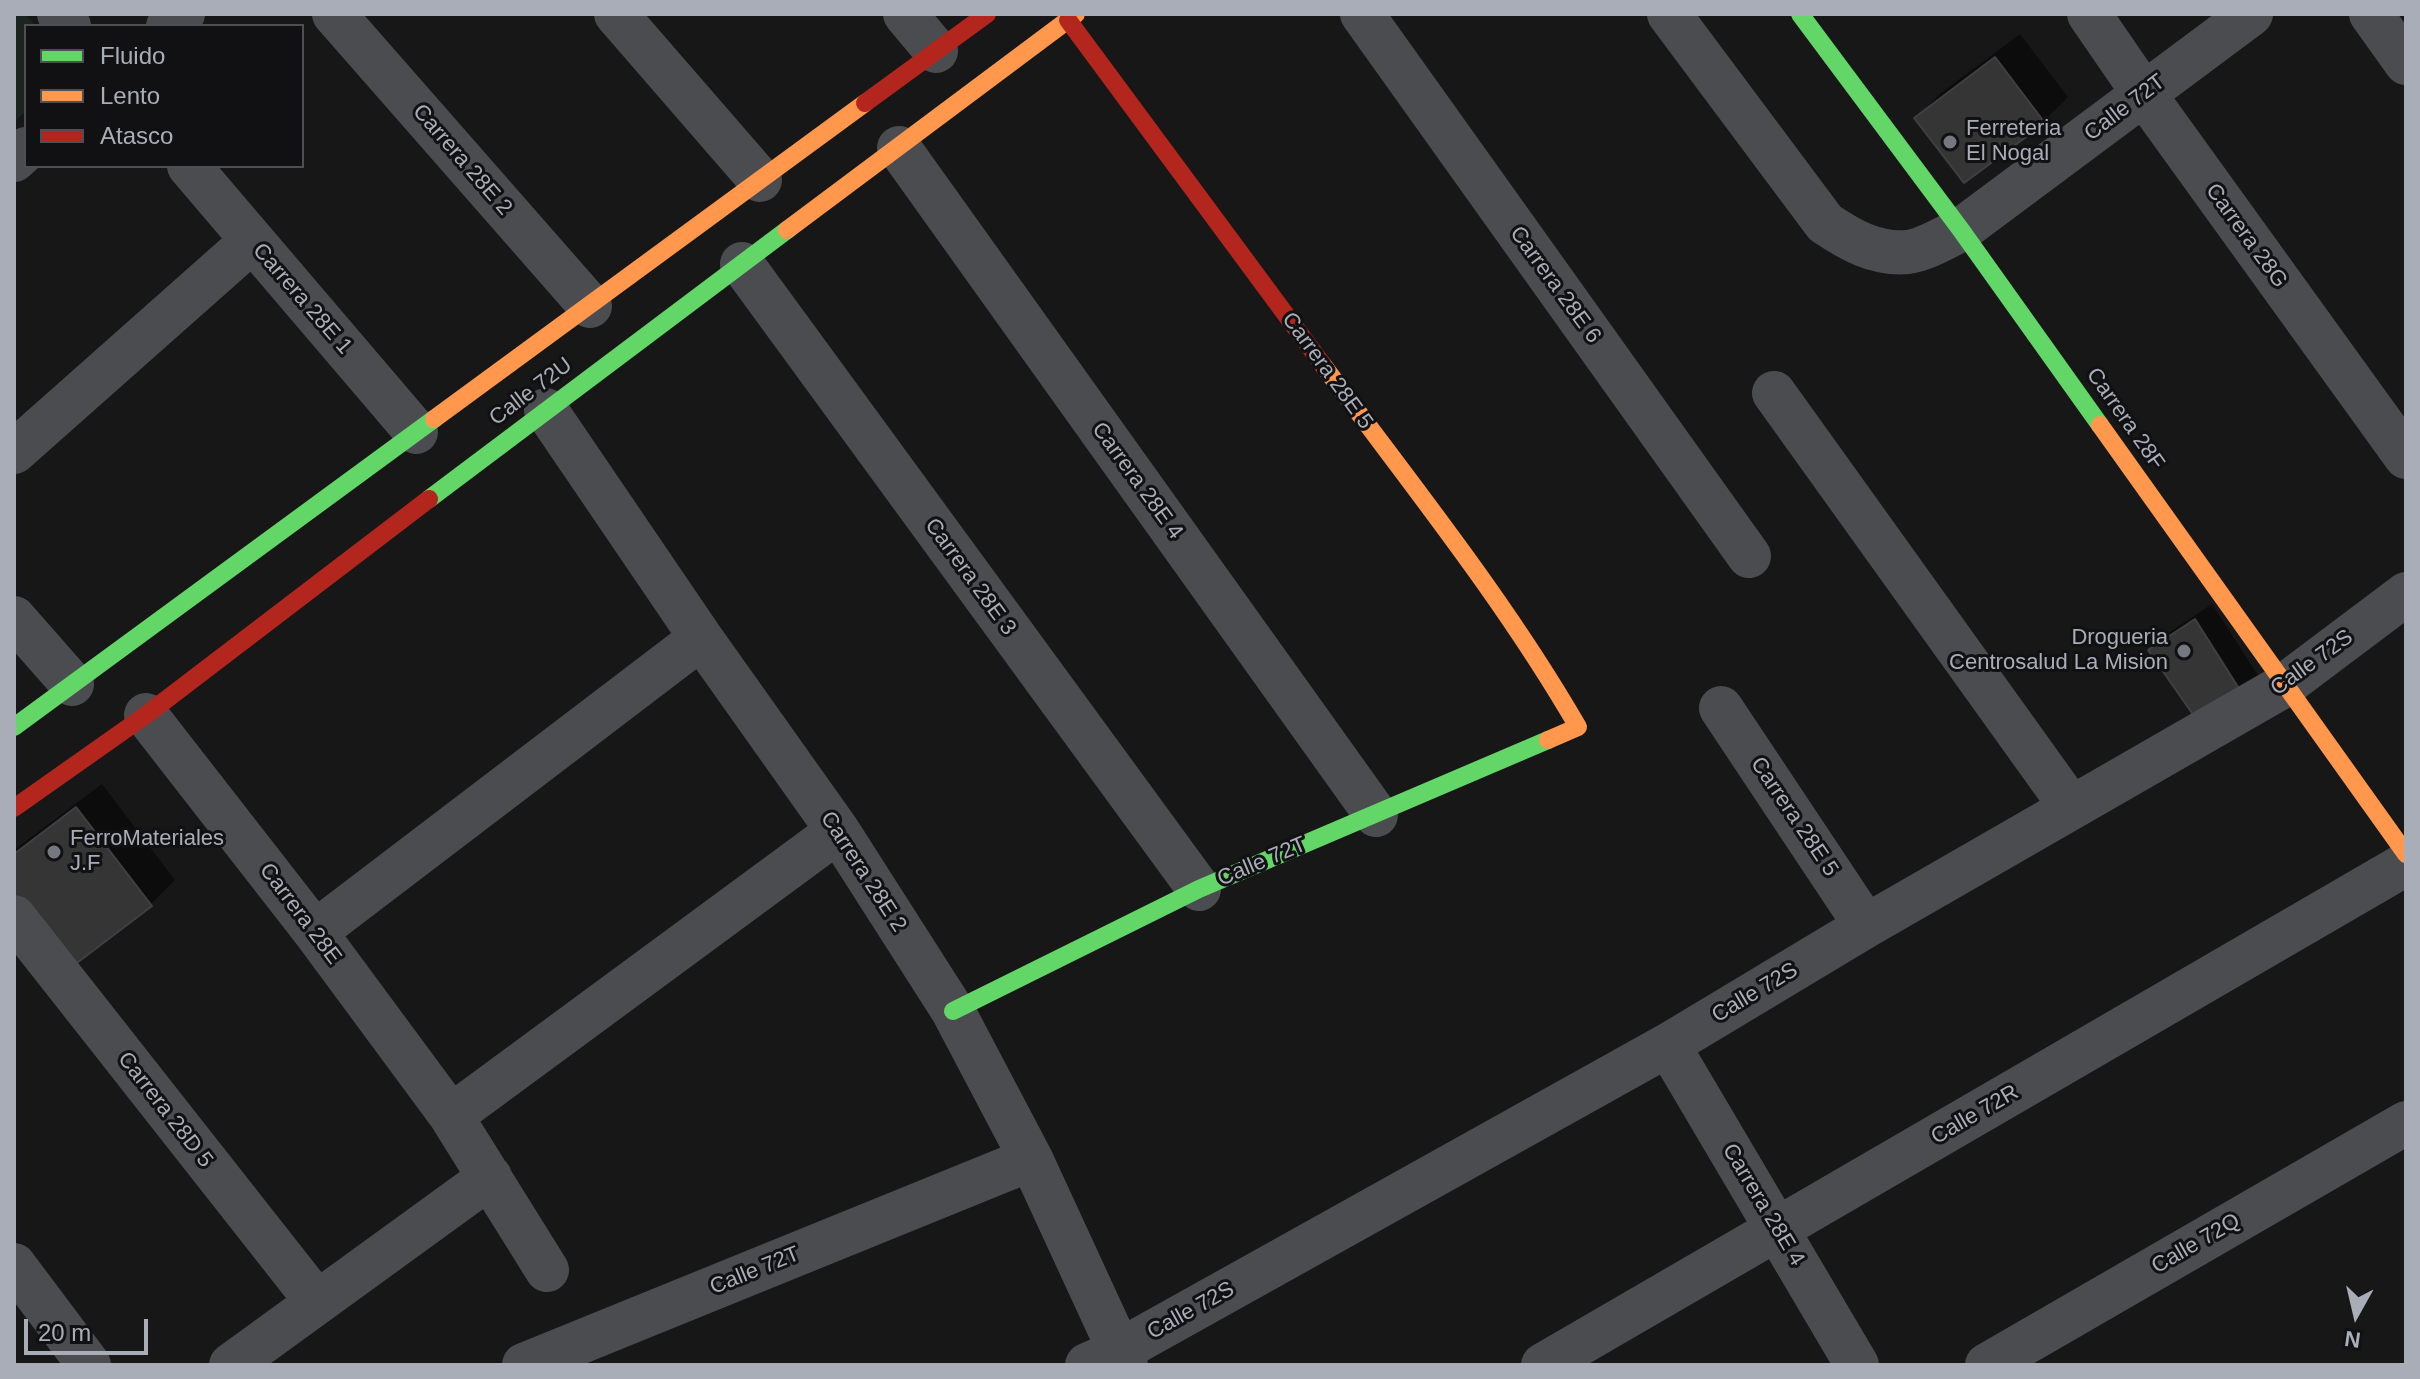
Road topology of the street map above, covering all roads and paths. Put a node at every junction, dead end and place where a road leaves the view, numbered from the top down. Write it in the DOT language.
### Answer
graph roads {
  1 [pos="334,14"];
  2 [pos="616,14"];
  3 [pos="905,14"];
  4 [pos="987,14"];
  5 [pos="1362,14"];
  6 [pos="1669,14"];
  7 [pos="1800,14"];
  8 [pos="2089,14"];
  9 [pos="2251,14"];
  10 [pos="2371,14"];
  11 [pos="1072,17"];
  12 [pos="936,51"];
  13 [pos="2406,63"];
  14 [pos="2144,94"];
  15 [pos="899,148"];
  16 [pos="191,168"];
  17 [pos="760,180"];
  18 [pos="1961,230"];
  19 [pos="252,241"];
  20 [pos="742,264"];
  21 [pos="590,306"];
  22 [pos="1774,393"];
  23 [pos="546,410"];
  24 [pos="416,432"];
  25 [pos="2400,437"];
  26 [pos="14,452"];
  27 [pos="1749,556"];
  28 [pos="2406,594"];
  29 [pos="14,618"];
  30 [pos="701,638"];
  31 [pos="72,684"];
  32 [pos="2285,685"];
  33 [pos="1721,708"];
  34 [pos="146,715"];
  35 [pos="14,727"];
  36 [pos="1578,727"];
  37 [pos="2071,807"];
  38 [pos="14,808"];
  39 [pos="1376,815"];
  40 [pos="838,831"];
  41 [pos="2406,854"];
  42 [pos="2406,864"];
  43 [pos="1199,889"];
  44 [pos="14,917"];
  45 [pos="1866,926"];
  46 [pos="315,932"];
  47 [pos="953,1011"];
  48 [pos="1668,1045"];
  49 [pos="451,1116"];
  50 [pos="2406,1123"];
  51 [pos="1031,1159"];
  52 [pos="490,1177"];
  53 [pos="1778,1229"];
  54 [pos="14,1265"];
  55 [pos="547,1270"];
  56 [pos="317,1302"];
  57 [pos="1111,1360"];
  58 [pos="531,1363"];
  59 [pos="89,1365"];
  60 [pos="231,1365"];
  61 [pos="1543,1365"];
  62 [pos="1857,1365"];
  63 [pos="1987,1365"];
  1 -- 21 [label="street, Carrera 28E 2"];
  2 -- 17 [label="street"];
  3 -- 12 [label="street"];
  4 -- 12 [label="street, Calle 72U"];
  5 -- 27 [label="street, Carrera 28E 6"];
  6 -- 18 [label="street, Calle 72T"];
  7 -- 18 [label="street, Carrera 28F"];
  8 -- 14 [label="street, Carrera 28G"];
  9 -- 14 [label="street, Calle 72T"];
  10 -- 13 [label="street"];
  11 -- 15 [label="street, Calle 72U"];
  11 -- 36 [label="street, Carrera 28E 5"];
  12 -- 17 [label="street, Calle 72U"];
  14 -- 18 [label="street, Calle 72T"];
  14 -- 25 [label="street, Carrera 28G"];
  15 -- 20 [label="street, Calle 72U"];
  15 -- 39 [label="street, Carrera 28E 4"];
  16 -- 19 [label="street, Carrera 28E 1"];
  17 -- 21 [label="street, Calle 72U"];
  18 -- 32 [label="street, Carrera 28F"];
  19 -- 24 [label="street, Carrera 28E 1"];
  19 -- 26 [label="street"];
  20 -- 23 [label="street, Calle 72U"];
  20 -- 43 [label="street, Carrera 28E 3"];
  21 -- 24 [label="street, Calle 72U"];
  22 -- 37 [label="street"];
  23 -- 30 [label="street, Carrera 28E 2"];
  23 -- 34 [label="street, Calle 72U"];
  24 -- 31 [label="street, Calle 72U"];
  28 -- 32 [label="street, Calle 72S"];
  29 -- 31 [label="street"];
  30 -- 40 [label="street, Carrera 28E 2"];
  30 -- 46 [label="street"];
  31 -- 35 [label="street, Calle 72U"];
  32 -- 37 [label="street, Calle 72S"];
  32 -- 41 [label="street, Carrera 28F"];
  33 -- 45 [label="street, Carrera 28E 5"];
  34 -- 38 [label="street, Calle 72U"];
  34 -- 46 [label="street, Carrera 28E"];
  36 -- 39 [label="street, Calle 72T"];
  37 -- 45 [label="street, Calle 72S"];
  39 -- 43 [label="street, Calle 72T"];
  40 -- 47 [label="street, Carrera 28E 2"];
  40 -- 49 [label="street"];
  42 -- 53 [label="street, Calle 72R"];
  43 -- 47 [label="street, Calle 72T"];
  44 -- 56 [label="street, Carrera 28D 5"];
  45 -- 48 [label="street, Calle 72S"];
  46 -- 49 [label="street, Carrera 28E"];
  47 -- 51 [label="street, Carrera 28E 2"];
  48 -- 53 [label="street, Carrera 28E 4"];
  48 -- 57 [label="street, Calle 72S"];
  49 -- 52 [label="street, Carrera 28E"];
  50 -- 63 [label="street, Calle 72Q"];
  51 -- 57 [label="street, Carrera 28E 2"];
  51 -- 58 [label="street, Calle 72T"];
  52 -- 55 [label="street, Carrera 28E"];
  52 -- 56 [label="street"];
  53 -- 61 [label="street, Calle 72R"];
  53 -- 62 [label="street, Carrera 28E 4"];
  54 -- 59 [label="street"];
  56 -- 60 [label="street"];
}
